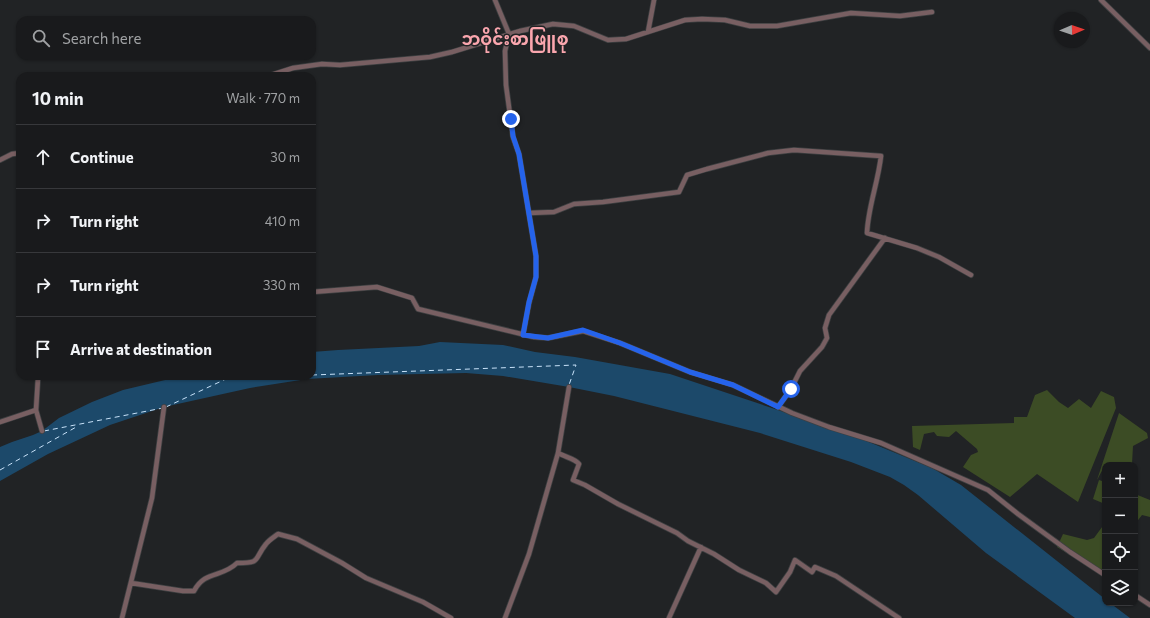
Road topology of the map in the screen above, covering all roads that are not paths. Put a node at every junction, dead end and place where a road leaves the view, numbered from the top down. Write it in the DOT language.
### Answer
graph roads {
  1 [pos="495,0"];
  2 [pos="654,0"];
  3 [pos="1101,0"];
  4 [pos="932,12"];
  5 [pos="648,32"];
  6 [pos="509,34"];
  7 [pos="1150,48"];
  8 [pos="280,72"];
  9 [pos="16,154"];
  10 [pos="0,160"];
  11 [pos="529,214"];
  12 [pos="885,238"];
  13 [pos="971,275"];
  14 [pos="316,292"];
  15 [pos="523,335"];
  16 [pos="38,380"];
  17 [pos="569,387"];
  18 [pos="164,407"];
  19 [pos="778,407"];
  20 [pos="36,410"];
  21 [pos="0,422"];
  22 [pos="42,431"];
  23 [pos="558,453"];
  24 [pos="701,547"];
  25 [pos="1102,573"];
  26 [pos="131,582"];
  27 [pos="1138,597"];
  28 [pos="1150,605"];
  29 [pos="122,618"];
  30 [pos="451,618"];
  31 [pos="505,618"];
  32 [pos="669,618"];
  33 [pos="899,618"];
  1 -- 6 [label="street"];
  2 -- 5 [label="street"];
  3 -- 7 [label="street"];
  4 -- 5 [label="street"];
  5 -- 6 [label="street"];
  6 -- 8 [label="street"];
  6 -- 11 [label="street"];
  9 -- 10 [label="street"];
  11 -- 12 [label="street"];
  11 -- 15 [label="street"];
  12 -- 13 [label="street"];
  12 -- 19 [label="street"];
  14 -- 15 [label="street"];
  15 -- 19 [label="street"];
  16 -- 20 [label="street"];
  17 -- 23 [label="street"];
  18 -- 26 [label="street"];
  19 -- 25 [label="street"];
  20 -- 21 [label="street"];
  20 -- 22 [label="street"];
  23 -- 24 [label="street"];
  23 -- 31 [label="street"];
  24 -- 32 [label="street"];
  24 -- 33 [label="street"];
  26 -- 29 [label="street"];
  26 -- 30 [label="street"];
  27 -- 28 [label="street"];
}
